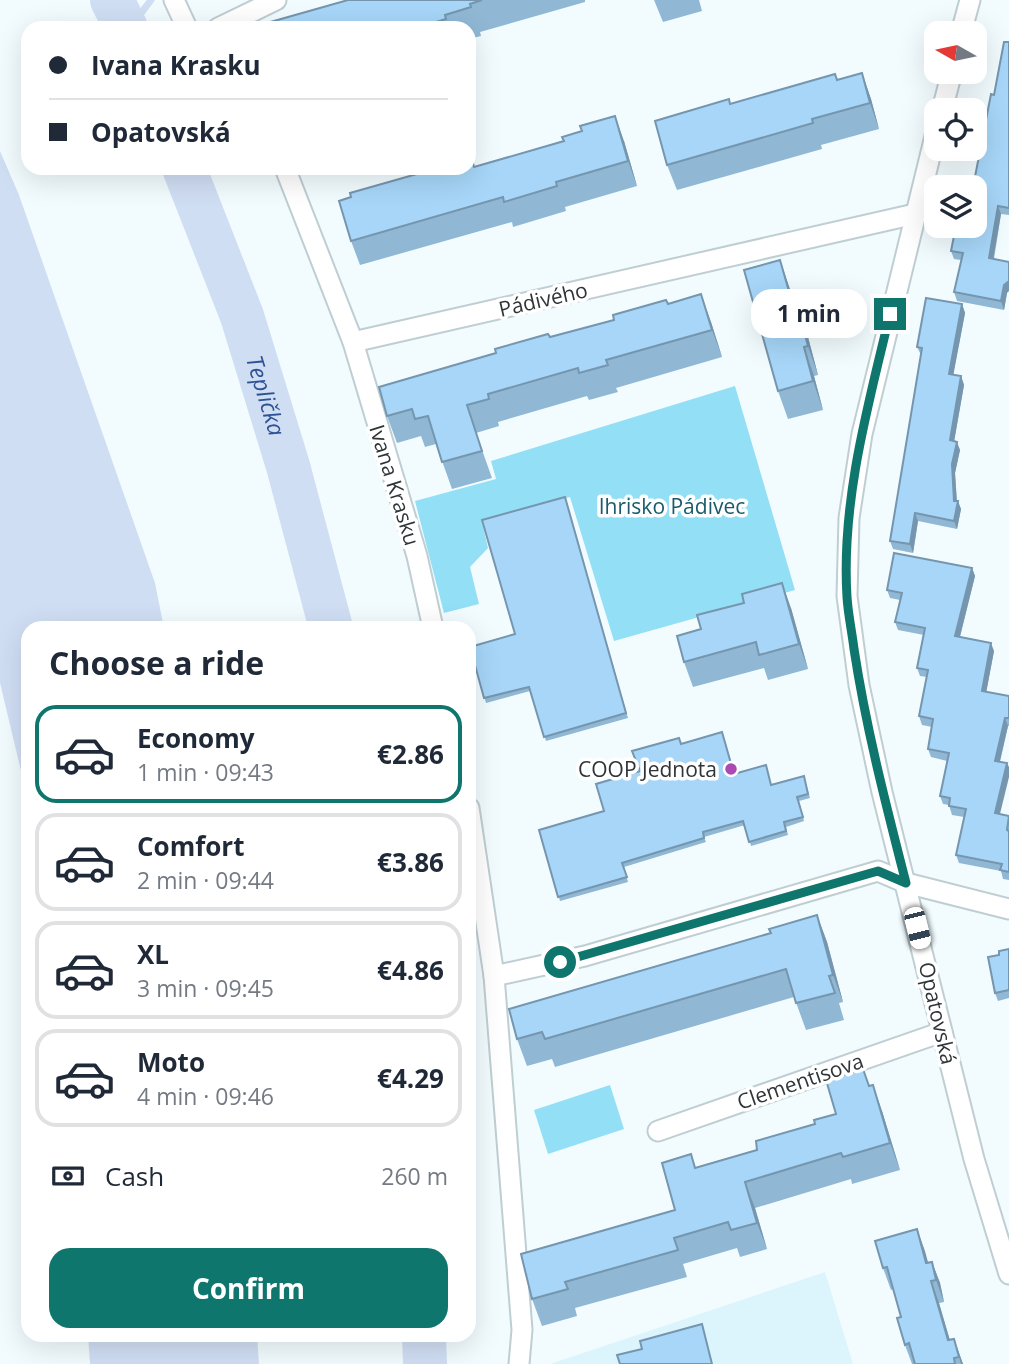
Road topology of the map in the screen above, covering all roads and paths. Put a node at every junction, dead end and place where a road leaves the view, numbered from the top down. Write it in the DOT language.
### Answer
graph roads {
  1 [pos="276,0"];
  2 [pos="970,0"];
  3 [pos="176,5"];
  4 [pos="184,21"];
  5 [pos="236,21"];
  6 [pos="964,21"];
  7 [pos="929,161"];
  8 [pos="288,175"];
  9 [pos="915,214"];
  10 [pos="353,342"];
  11 [pos="431,621"];
  12 [pos="476,855"];
  13 [pos="906,883"];
  14 [pos="1009,909"];
  15 [pos="494,976"];
  16 [pos="942,1032"];
  17 [pos="658,1131"];
  18 [pos="1009,1274"];
  19 [pos="519,1364"];
  1 -- 5 [label="street"];
  2 -- 6 [label="street"];
  3 -- 4 [label="street"];
  7 -- 9 [label="street, Opatovská"];
  8 -- 10 [label="street"];
  9 -- 10 [label="street, Pádivého"];
  9 -- 13 [label="street, Opatovská"];
  10 -- 11 [label="street, Ivana Krasku"];
  12 -- 15 [label="street"];
  13 -- 14 [label="street"];
  13 -- 15 [label="street"];
  13 -- 16 [label="street, Opatovská"];
  15 -- 19 [label="street"];
  16 -- 17 [label="street, Clementisova"];
  16 -- 18 [label="street, Opatovská"];
}
